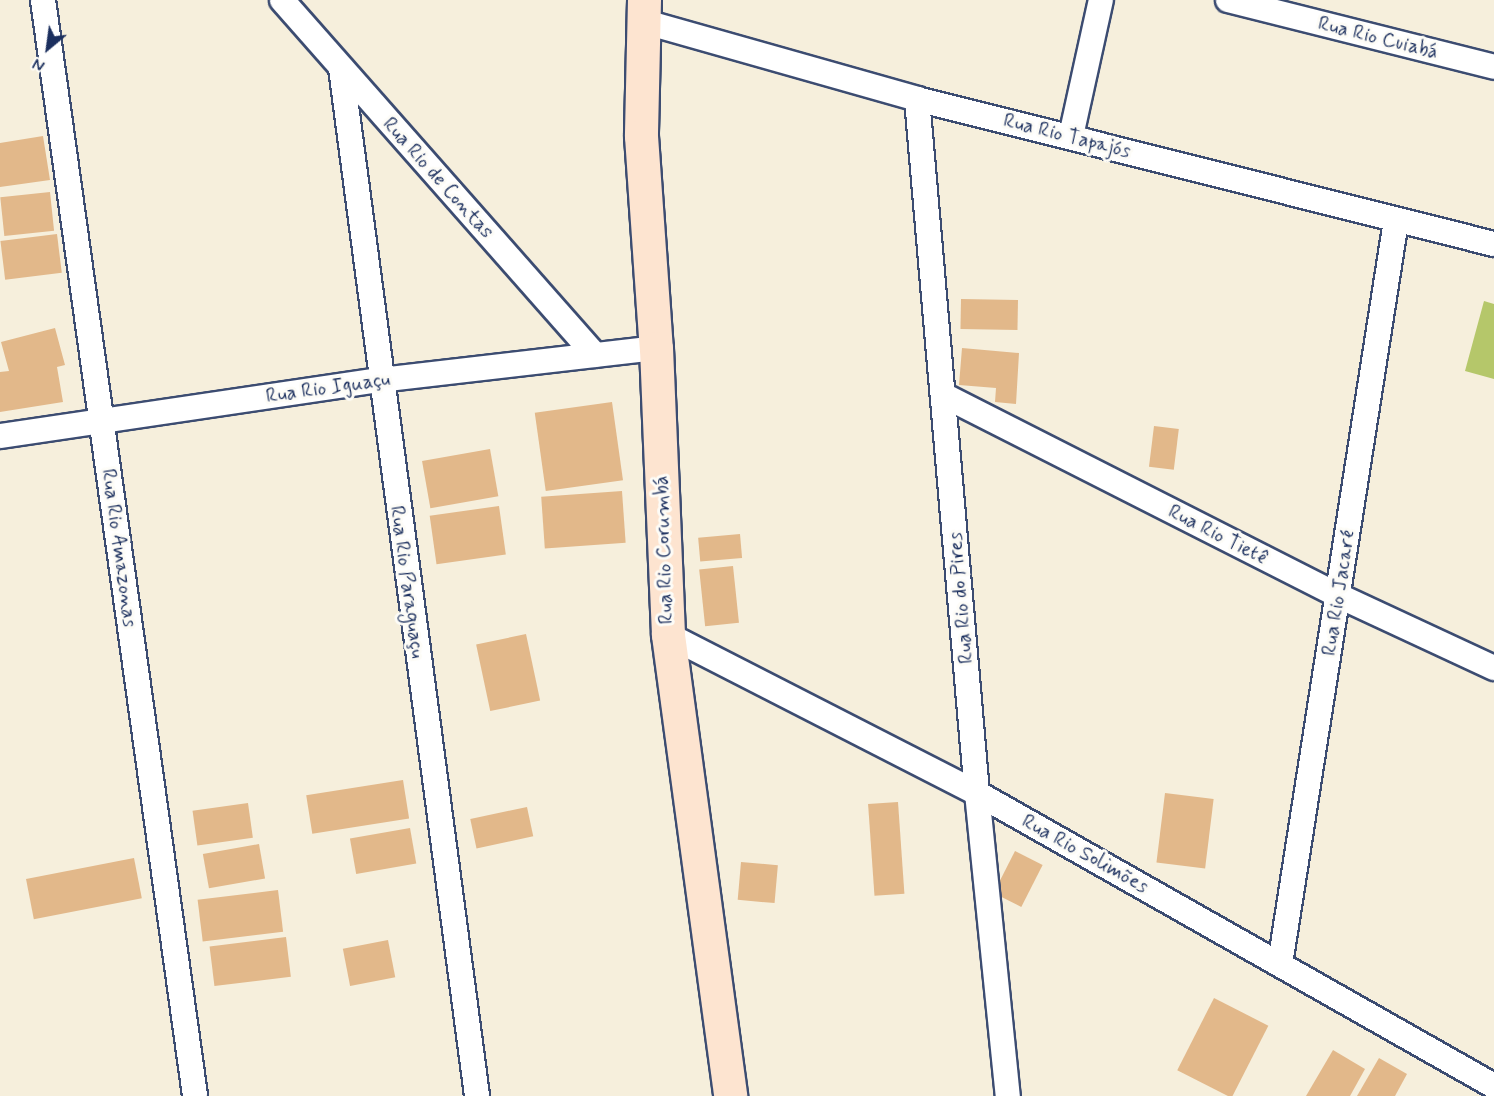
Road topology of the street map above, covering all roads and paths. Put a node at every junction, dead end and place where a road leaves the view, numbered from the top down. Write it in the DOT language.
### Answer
graph roads {
  1 [pos="43,0"];
  2 [pos="282,0"];
  3 [pos="1101,0"];
  4 [pos="1228,0"];
  5 [pos="643,11"];
  6 [pos="1494,67"];
  7 [pos="341,68"];
  8 [pos="917,99"];
  9 [pos="1071,136"];
  10 [pos="1396,221"];
  11 [pos="1494,243"];
  12 [pos="656,348"];
  13 [pos="596,355"];
  14 [pos="380,380"];
  15 [pos="945,396"];
  16 [pos="100,423"];
  17 [pos="0,436"];
  18 [pos="1339,596"];
  19 [pos="668,636"];
  20 [pos="1494,668"];
  21 [pos="976,793"];
  22 [pos="1280,964"];
  23 [pos="1494,1086"];
  24 [pos="195,1096"];
  25 [pos="477,1096"];
  26 [pos="730,1096"];
  27 [pos="1008,1096"];
  1 -- 16 [label="street, Rua Rio Amazonas"];
  2 -- 7 [label="street, Rua Rio de Contas"];
  3 -- 9 [label="street"];
  4 -- 6 [label="street, Rua Rio Cuiabá"];
  5 -- 8 [label="street, Rua Rio Tapajós"];
  5 -- 12 [label="street, Rua Rio Corumbá"];
  7 -- 13 [label="street, Rua Rio de Contas"];
  7 -- 14 [label="street, Rua Rio Paraguaçu"];
  8 -- 9 [label="street, Rua Rio Tapajós"];
  8 -- 15 [label="street, Rua Rio do Pires"];
  9 -- 10 [label="street, Rua Rio Tapajós"];
  10 -- 11 [label="street, Rua Rio Tapajós"];
  10 -- 18 [label="street, Rua Rio Jacaré"];
  12 -- 13 [label="street, Rua Rio Iguaçu"];
  12 -- 19 [label="street, Rua Rio Corumbá"];
  13 -- 14 [label="street, Rua Rio Iguaçu"];
  14 -- 16 [label="street, Rua Rio Iguaçu"];
  14 -- 25 [label="street, Rua Rio Paraguaçu"];
  15 -- 18 [label="street, Rua Rio Tietê"];
  15 -- 21 [label="street, Rua Rio do Pires"];
  16 -- 17 [label="street, Rua Rio Iguaçu"];
  16 -- 24 [label="street, Rua Rio Amazonas"];
  18 -- 20 [label="street, Rua Rio Tietê"];
  18 -- 22 [label="street, Rua Rio Jacaré"];
  19 -- 21 [label="street, Rua Rio Solimões"];
  19 -- 26 [label="street, Rua Rio Corumbá"];
  21 -- 22 [label="street, Rua Rio Solimões"];
  21 -- 27 [label="street, Rua Rio do Pires"];
  22 -- 23 [label="street, Rua Rio Solimões"];
}
